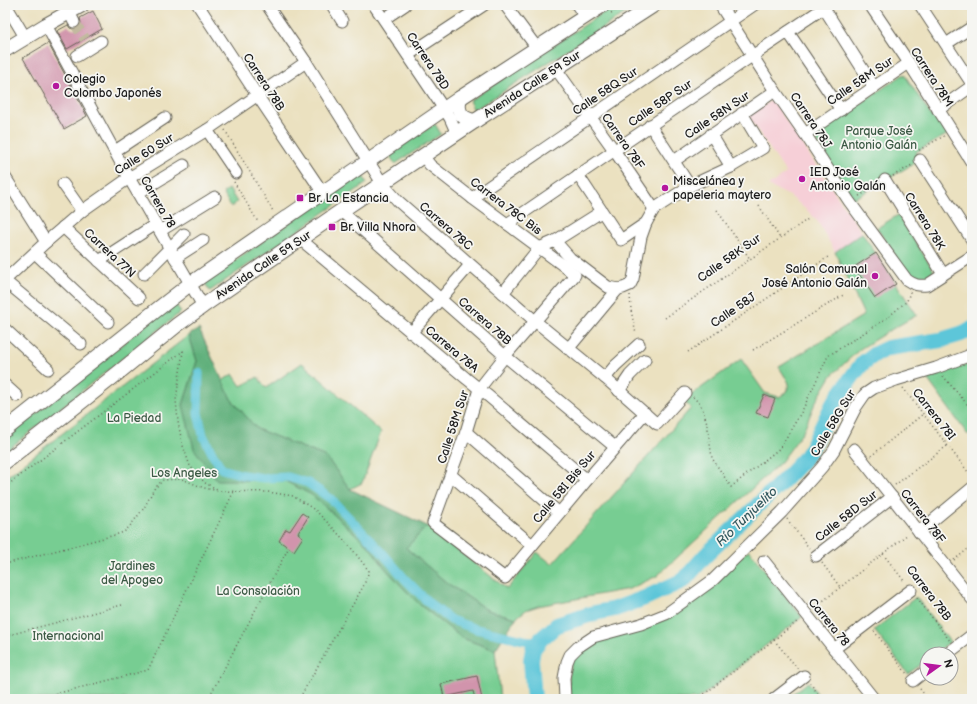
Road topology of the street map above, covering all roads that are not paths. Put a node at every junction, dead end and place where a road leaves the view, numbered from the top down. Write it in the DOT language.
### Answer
graph roads {
  1 [pos="6,5"];
  2 [pos="82,5"];
  3 [pos="198,5"];
  4 [pos="268,5"];
  5 [pos="332,5"];
  6 [pos="374,5"];
  7 [pos="484,5"];
  8 [pos="505,5"];
  9 [pos="577,5"];
  10 [pos="603,5"];
  11 [pos="654,5"];
  12 [pos="720,5"];
  13 [pos="754,5"];
  14 [pos="870,5"];
  15 [pos="401,6"];
  16 [pos="825,6"];
  17 [pos="924,6"];
  18 [pos="585,17"];
  19 [pos="384,19"];
  20 [pos="730,21"];
  21 [pos="342,22"];
  22 [pos="46,25"];
  23 [pos="972,26"];
  24 [pos="788,32"];
  25 [pos="25,37"];
  26 [pos="101,41"];
  27 [pos="946,44"];
  28 [pos="537,48"];
  29 [pos="5,50"];
  30 [pos="408,55"];
  31 [pos="77,56"];
  32 [pos="752,56"];
  33 [pos="306,62"];
  34 [pos="909,63"];
  35 [pos="556,69"];
  36 [pos="972,85"];
  37 [pos="874,87"];
  38 [pos="775,91"];
  39 [pos="257,95"];
  40 [pos="460,98"];
  41 [pos="444,109"];
  42 [pos="841,110"];
  43 [pos="938,110"];
  44 [pos="742,113"];
  45 [pos="590,117"];
  46 [pos="165,118"];
  47 [pos="475,121"];
  48 [pos="650,126"];
  49 [pos="209,132"];
  50 [pos="456,134"];
  51 [pos="711,134"];
  52 [pos="805,134"];
  53 [pos="614,150"];
  54 [pos="969,150"];
  55 [pos="114,151"];
  56 [pos="423,156"];
  57 [pos="920,160"];
  58 [pos="369,161"];
  59 [pos="674,161"];
  60 [pos="972,163"];
  61 [pos="184,165"];
  62 [pos="731,166"];
  63 [pos="236,172"];
  64 [pos="578,175"];
  65 [pos="5,177"];
  66 [pos="129,178"];
  67 [pos="885,180"];
  68 [pos="382,183"];
  69 [pos="63,184"];
  70 [pos="690,186"];
  71 [pos="138,193"];
  72 [pos="323,193"];
  73 [pos="215,196"];
  74 [pos="472,198"];
  75 [pos="654,210"];
  76 [pos="82,211"];
  77 [pos="341,211"];
  78 [pos="601,212"];
  79 [pos="646,223"];
  80 [pos="507,224"];
  81 [pos="63,227"];
  82 [pos="158,228"];
  83 [pos="184,234"];
  84 [pos="300,239"];
  85 [pos="203,240"];
  86 [pos="972,240"];
  87 [pos="554,241"];
  88 [pos="46,242"];
  89 [pos="539,248"];
  90 [pos="35,253"];
  91 [pos="173,254"];
  92 [pos="972,256"];
  93 [pos="99,261"];
  94 [pos="566,262"];
  95 [pos="470,265"];
  96 [pos="144,274"];
  97 [pos="943,274"];
  98 [pos="575,275"];
  99 [pos="5,281"];
  100 [pos="190,284"];
  101 [pos="618,289"];
  102 [pos="503,293"];
  103 [pos="139,298"];
  104 [pos="441,299"];
  105 [pos="203,306"];
  106 [pos="535,321"];
  107 [pos="108,322"];
  108 [pos="5,329"];
  109 [pos="411,333"];
  110 [pos="81,344"];
  111 [pos="639,344"];
  112 [pos="568,349"];
  113 [pos="972,353"];
  114 [pos="505,356"];
  115 [pos="645,360"];
  116 [pos="48,369"];
  117 [pos="605,378"];
  118 [pos="5,385"];
  119 [pos="479,389"];
  120 [pos="619,391"];
  121 [pos="685,393"];
  122 [pos="18,396"];
  123 [pos="645,414"];
  124 [pos="5,430"];
  125 [pos="466,432"];
  126 [pos="616,447"];
  127 [pos="854,449"];
  128 [pos="5,462"];
  129 [pos="451,475"];
  130 [pos="587,480"];
  131 [pos="972,488"];
  132 [pos="890,494"];
  133 [pos="559,513"];
  134 [pos="919,532"];
  135 [pos="532,545"];
  136 [pos="816,556"];
  137 [pos="764,561"];
  138 [pos="505,578"];
  139 [pos="911,590"];
  140 [pos="972,599"];
  141 [pos="972,635"];
  142 [pos="958,646"];
  143 [pos="834,649"];
  144 [pos="804,676"];
  145 [pos="919,676"];
  146 [pos="913,681"];
  147 [pos="565,699"];
  148 [pos="774,699"];
  149 [pos="874,699"];
  1 -- 25 [label="street"];
  2 -- 22 [label="main road"];
  3 -- 39 [label="street, Carrera 78B"];
  4 -- 33 [label="street, Carrera 78C"];
  5 -- 21 [label="street"];
  6 -- 19 [label="street, Carrera 78D"];
  7 -- 30 [label="street"];
  8 -- 28 [label="street"];
  9 -- 18 [label="street"];
  10 -- 18 [label="main road, Avenida Calle 59 Sur"];
  11 -- 35 [label="main road, Avenida Calle 59 Sur"];
  12 -- 20 [label="street, Carrera 78J"];
  13 -- 20 [label="street, Calle 58Q Sur"];
  14 -- 34 [label="street, Carrera 78M"];
  15 -- 19 [label="street"];
  16 -- 24 [label="street, Calle 58P Sur"];
  16 -- 37 [label="street"];
  17 -- 27 [label="street"];
  18 -- 28 [label="main road, Avenida Calle 59 Sur"];
  19 -- 30 [label="street, Carrera 78D"];
  20 -- 32 [label="street, Carrera 78J"];
  20 -- 45 [label="street, Calle 58Q Sur"];
  22 -- 25 [label="main road"];
  22 -- 55 [label="street, Carrera 78"];
  23 -- 27 [label="street"];
  24 -- 32 [label="street, Calle 58P Sur"];
  24 -- 42 [label="street"];
  25 -- 29 [label="main road"];
  26 -- 31 [label="street"];
  27 -- 36 [label="street"];
  28 -- 40 [label="main road, Avenida Calle 59 Sur"];
  30 -- 41 [label="street, Carrera 78D"];
  32 -- 38 [label="street, Carrera 78J"];
  32 -- 48 [label="street, Calle 58P Sur"];
  33 -- 39 [label="street, Calle 60 Sur"];
  33 -- 58 [label="street, Carrera 78C"];
  34 -- 37 [label="street, Calle 58M Sur"];
  34 -- 43 [label="street, Carrera 78M"];
  35 -- 45 [label="street, Carrera 78F"];
  35 -- 47 [label="main road, Avenida Calle 59 Sur"];
  36 -- 43 [label="street"];
  37 -- 42 [label="street, Calle 58M Sur"];
  38 -- 44 [label="street, Calle 58N Sur"];
  38 -- 52 [label="street, Carrera 78J"];
  39 -- 49 [label="street, Calle 60 Sur"];
  39 -- 72 [label="street, Carrera 78B"];
  40 -- 41 [label="main road, Avenida Calle 59 Sur"];
  40 -- 47 [label="main road"];
  41 -- 50 [label="street, Carrera 78D"];
  41 -- 58 [label="main road, Avenida Calle 59 Sur"];
  42 -- 52 [label="street, Calle 58M Sur"];
  43 -- 54 [label="street, Carrera 78M"];
  44 -- 51 [label="street, Calle 58N Sur"];
  44 -- 62 [label="street"];
  45 -- 53 [label="street, Carrera 78F"];
  45 -- 74 [label="street, Calle 58Q Sur"];
  46 -- 55 [label="street"];
  47 -- 50 [label="main road, Avenida Calle 59 Sur"];
  48 -- 53 [label="street, Calle 58P Sur"];
  48 -- 59 [label="street"];
  49 -- 63 [label="street"];
  49 -- 66 [label="street, Calle 60 Sur"];
  50 -- 56 [label="main road, Avenida Calle 59 Sur"];
  51 -- 59 [label="street, Calle 58N Sur"];
  51 -- 62 [label="street"];
  52 -- 97 [label="street, Carrera 78J"];
  53 -- 64 [label="street, Calle 58P Sur"];
  53 -- 75 [label="street, Carrera 78F"];
  54 -- 60 [label="street, Carrera 78M"];
  55 -- 66 [label="street, Carrera 78"];
  56 -- 68 [label="main road, Avenida Calle 59 Sur"];
  56 -- 74 [label="street, Carrera 78C Bis"];
  57 -- 86 [label="street"];
  58 -- 68 [label="street, Carrera 78C"];
  58 -- 72 [label="main road, Avenida Calle 59 Sur"];
  59 -- 70 [label="street"];
  61 -- 71 [label="street"];
  62 -- 70 [label="street"];
  64 -- 78 [label="street"];
  64 -- 80 [label="street, Calle 58P Sur"];
  65 -- 88 [label="street"];
  66 -- 71 [label="street, Carrera 78"];
  66 -- 76 [label="street, Calle 60 Sur"];
  67 -- 97 [label="street, Carrera 78K"];
  68 -- 77 [label="main road, Avenida Calle 59 Sur"];
  68 -- 95 [label="street, Carrera 78C"];
  69 -- 76 [label="street"];
  70 -- 75 [label="street"];
  71 -- 82 [label="street, Carrera 78"];
  72 -- 100 [label="main road, Avenida Calle 59 Sur"];
  73 -- 82 [label="street"];
  74 -- 80 [label="street, Carrera 78C Bis"];
  75 -- 79 [label="street"];
  76 -- 81 [label="street, Calle 60 Sur"];
  77 -- 84 [label="main road, Avenida Calle 59 Sur"];
  77 -- 104 [label="street, Carrera 78B"];
  78 -- 79 [label="street"];
  78 -- 87 [label="street"];
  79 -- 101 [label="street"];
  80 -- 89 [label="street, Carrera 78C Bis"];
  81 -- 88 [label="street, Calle 60 Sur"];
  81 -- 93 [label="street, Carrera 77N"];
  82 -- 91 [label="street, Carrera 78"];
  82 -- 93 [label="street"];
  83 -- 91 [label="street"];
  84 -- 105 [label="main road, Avenida Calle 59 Sur"];
  84 -- 109 [label="street, Carrera 78A"];
  85 -- 91 [label="street"];
  87 -- 89 [label="street"];
  87 -- 94 [label="street"];
  88 -- 90 [label="street, Calle 60 Sur"];
  89 -- 94 [label="street, Carrera 78C Bis"];
  89 -- 102 [label="street"];
  90 -- 99 [label="street, Calle 60 Sur"];
  90 -- 107 [label="street"];
  91 -- 96 [label="street"];
  91 -- 100 [label="street, Carrera 78"];
  92 -- 97 [label="street"];
  93 -- 103 [label="street, Carrera 77N"];
  94 -- 98 [label="street, Carrera 78C Bis"];
  94 -- 101 [label="street"];
  95 -- 102 [label="street, Carrera 78C"];
  95 -- 104 [label="street"];
  98 -- 106 [label="street, Calle 58M Sur"];
  99 -- 110 [label="street"];
  100 -- 105 [label="street, Carrera 78"];
  100 -- 124 [label="main road, Avenida Calle 59 Sur"];
  101 -- 112 [label="street"];
  102 -- 106 [label="street, Carrera 78C"];
  104 -- 109 [label="street"];
  104 -- 114 [label="street, Carrera 78B"];
  105 -- 128 [label="main road, Avenida Calle 59 Sur"];
  106 -- 112 [label="street, Carrera 78C"];
  106 -- 114 [label="street, Calle 58M Sur"];
  108 -- 116 [label="street"];
  109 -- 119 [label="street, Carrera 78A"];
  111 -- 117 [label="street"];
  112 -- 117 [label="street, Carrera 78C"];
  113 -- 147 [label="street, Calle 58G Sur"];
  114 -- 119 [label="street, Calle 58M Sur"];
  114 -- 126 [label="street, Carrera 78B"];
  115 -- 120 [label="street"];
  117 -- 120 [label="street, Carrera 78C"];
  118 -- 122 [label="street"];
  119 -- 125 [label="street, Calle 58M Sur"];
  119 -- 130 [label="street, Carrera 78A"];
  120 -- 123 [label="street, Carrera 78C"];
  121 -- 123 [label="street, Carrera 78C"];
  123 -- 126 [label="street, Calle 58I Bis Sur"];
  125 -- 129 [label="street, Calle 58M Sur"];
  125 -- 133 [label="street"];
  126 -- 130 [label="street, Calle 58I Bis Sur"];
  127 -- 132 [label="street, Carrera 78F"];
  129 -- 135 [label="street"];
  129 -- 138 [label="street, Calle 58M Sur"];
  130 -- 133 [label="street, Calle 58I Bis Sur"];
  131 -- 134 [label="street"];
  132 -- 134 [label="street, Carrera 78F"];
  132 -- 136 [label="street, Calle 58D Sur"];
  133 -- 135 [label="street, Calle 58I Bis Sur"];
  134 -- 140 [label="street, Carrera 78F"];
  135 -- 138 [label="street, Calle 58I Bis Sur"];
  137 -- 143 [label="street, Carrera 78"];
  139 -- 143 [label="street"];
  141 -- 142 [label="street"];
  143 -- 149 [label="street, Carrera 78"];
  144 -- 148 [label="street"];
  145 -- 146 [label="street"];
}
